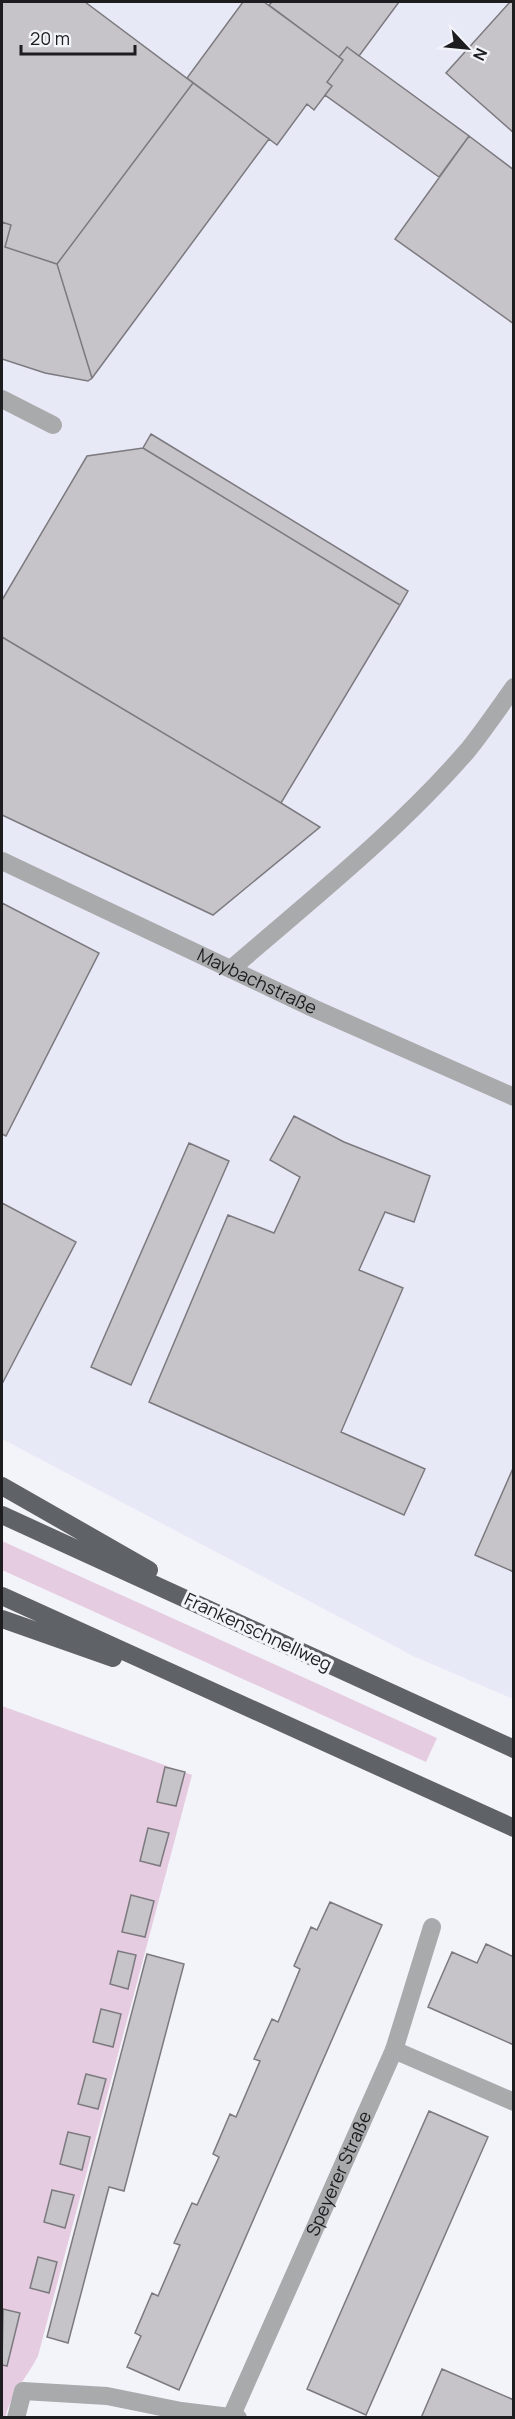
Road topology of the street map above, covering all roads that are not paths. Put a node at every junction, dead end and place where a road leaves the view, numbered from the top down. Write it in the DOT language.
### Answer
graph roads {
  1 [pos="2,399"];
  2 [pos="53,424"];
  3 [pos="513,687"];
  4 [pos="2,861"];
  5 [pos="231,969"];
  6 [pos="513,1097"];
  7 [pos="2,1486"];
  8 [pos="2,1515"];
  9 [pos="2,1596"];
  10 [pos="2,1619"];
  11 [pos="236,1621"];
  12 [pos="237,1702"];
  13 [pos="513,1749"];
  14 [pos="513,1828"];
  15 [pos="432,1927"];
  16 [pos="394,2050"];
  17 [pos="513,2102"];
  18 [pos="235,2416"];
  19 [pos="16,2418"];
  1 -- 2 [label="street"];
  3 -- 5 [label="street"];
  4 -- 5 [label="street, Maybachstraße"];
  5 -- 6 [label="street, Maybachstraße"];
  7 -- 11 [label="highway"];
  8 -- 11 [label="highway, Frankenschnellweg"];
  9 -- 12 [label="highway"];
  10 -- 12 [label="highway"];
  11 -- 13 [label="highway, Frankenschnellweg"];
  12 -- 14 [label="highway"];
  15 -- 16 [label="street, Speyerer Straße"];
  16 -- 17 [label="street"];
  16 -- 18 [label="street, Speyerer Straße"];
  18 -- 19 [label="street"];
}
